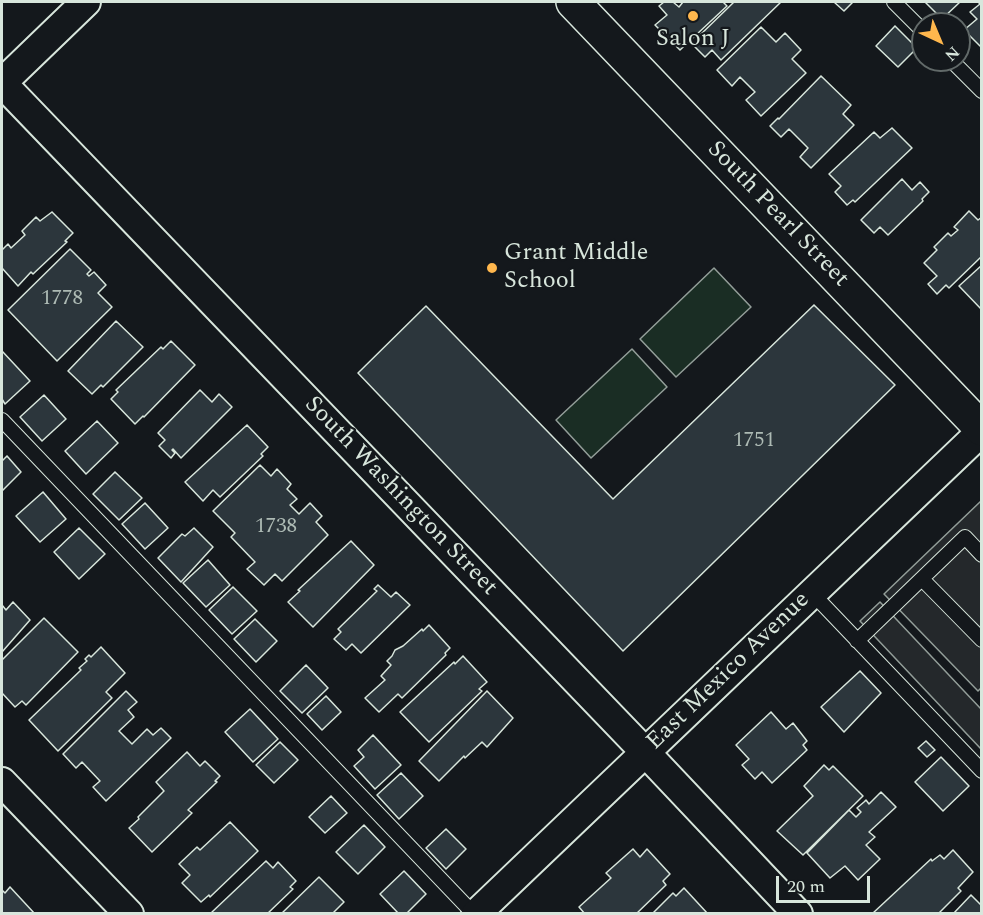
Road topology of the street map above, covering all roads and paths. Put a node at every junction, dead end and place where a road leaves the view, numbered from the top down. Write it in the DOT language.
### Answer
graph roads {
  1 [pos="86,2"];
  2 [pos="573,2"];
  3 [pos="894,2"];
  4 [pos="911,19"];
  5 [pos="963,72"];
  6 [pos="2,83"];
  7 [pos="981,91"];
  8 [pos="2,420"];
  9 [pos="981,430"];
  10 [pos="981,555"];
  11 [pos="922,579"];
  12 [pos="812,593"];
  13 [pos="981,640"];
  14 [pos="857,641"];
  15 [pos="645,752"];
  16 [pos="981,771"];
  17 [pos="2,782"];
  18 [pos="129,914"];
  19 [pos="475,914"];
  20 [pos="798,914"];
  1 -- 6 [label="street"];
  2 -- 9 [label="street, South Pearl Street"];
  3 -- 4 [label="lane"];
  5 -- 7 [label="lane"];
  6 -- 15 [label="street, South Washington Street"];
  8 -- 19 [label="lane"];
  9 -- 12 [label="street, East Mexico Avenue"];
  10 -- 11 [label="lane"];
  11 -- 13 [label="lane"];
  11 -- 14 [label="lane"];
  12 -- 14 [label="lane"];
  12 -- 15 [label="street, East Mexico Avenue"];
  14 -- 16 [label="lane"];
  15 -- 19 [label="street, East Mexico Avenue"];
  15 -- 20 [label="street, South Washington Street"];
  17 -- 18 [label="street"];
}
